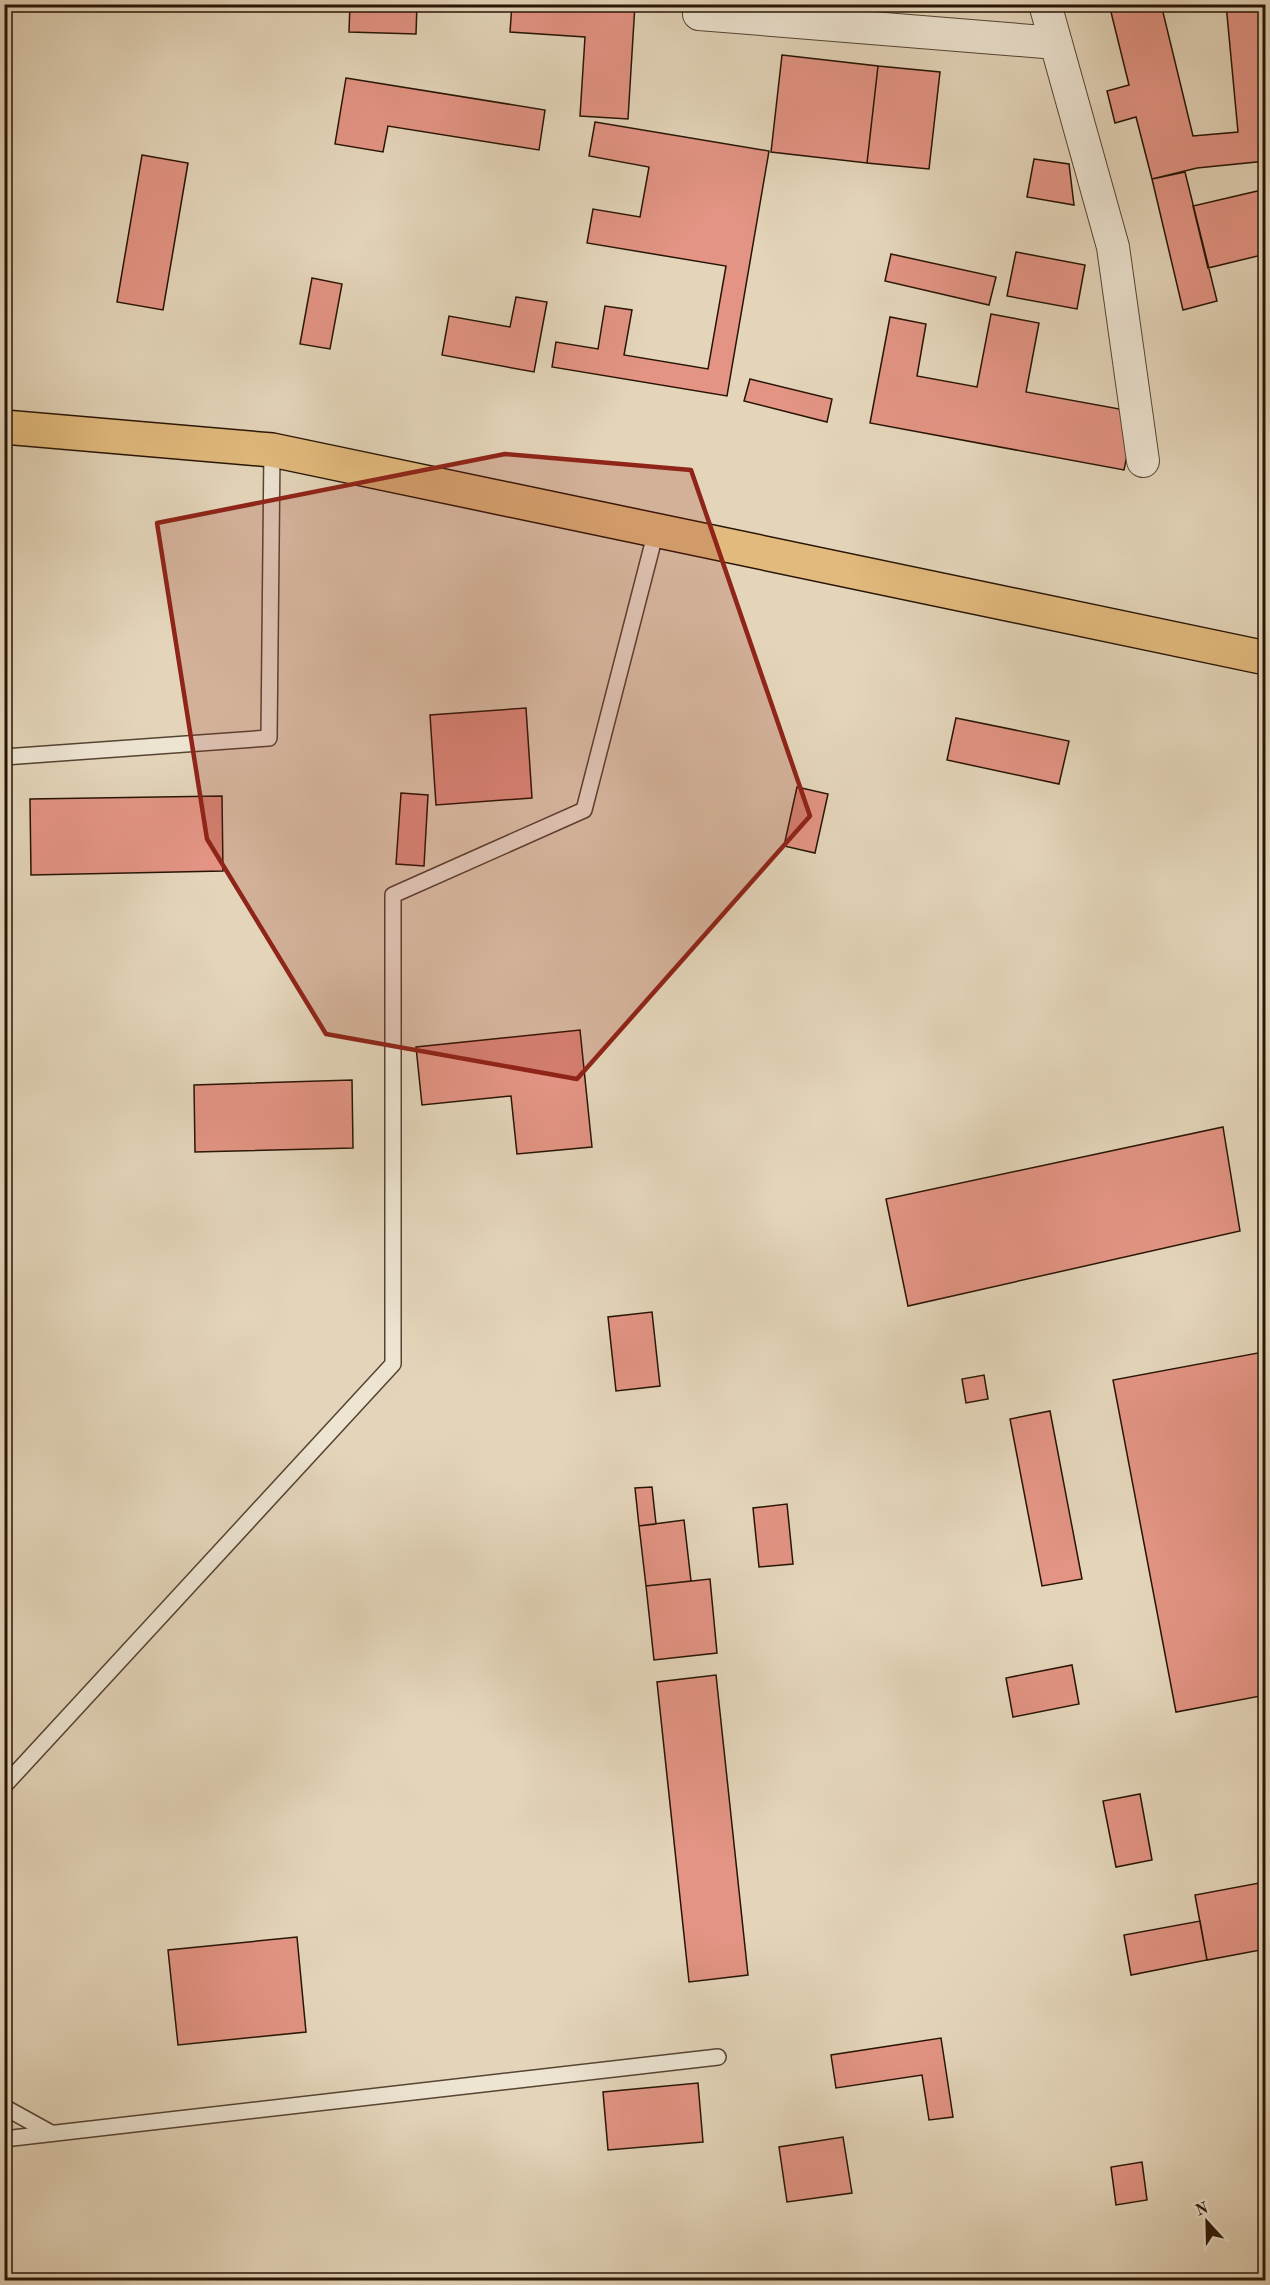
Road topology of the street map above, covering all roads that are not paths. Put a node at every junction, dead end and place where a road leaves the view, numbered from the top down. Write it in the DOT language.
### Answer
graph roads {
  1 [pos="1045,4"];
  2 [pos="699,14"];
  3 [pos="1056,43"];
  4 [pos="4,428"];
  5 [pos="272,450"];
  6 [pos="1143,461"];
  7 [pos="656,531"];
  8 [pos="1266,658"];
  9 [pos="4,757"];
  10 [pos="4,1786"];
  11 [pos="718,2057"];
  12 [pos="4,2107"];
  13 [pos="51,2133"];
  14 [pos="4,2139"];
  1 -- 3 [label="street"];
  2 -- 3 [label="street"];
  3 -- 6 [label="street"];
  4 -- 5 [label="highway"];
  5 -- 7 [label="highway"];
  5 -- 9 [label="lane"];
  7 -- 8 [label="highway"];
  7 -- 10 [label="lane"];
  11 -- 13 [label="lane"];
  12 -- 13 [label="lane"];
  13 -- 14 [label="lane"];
}
